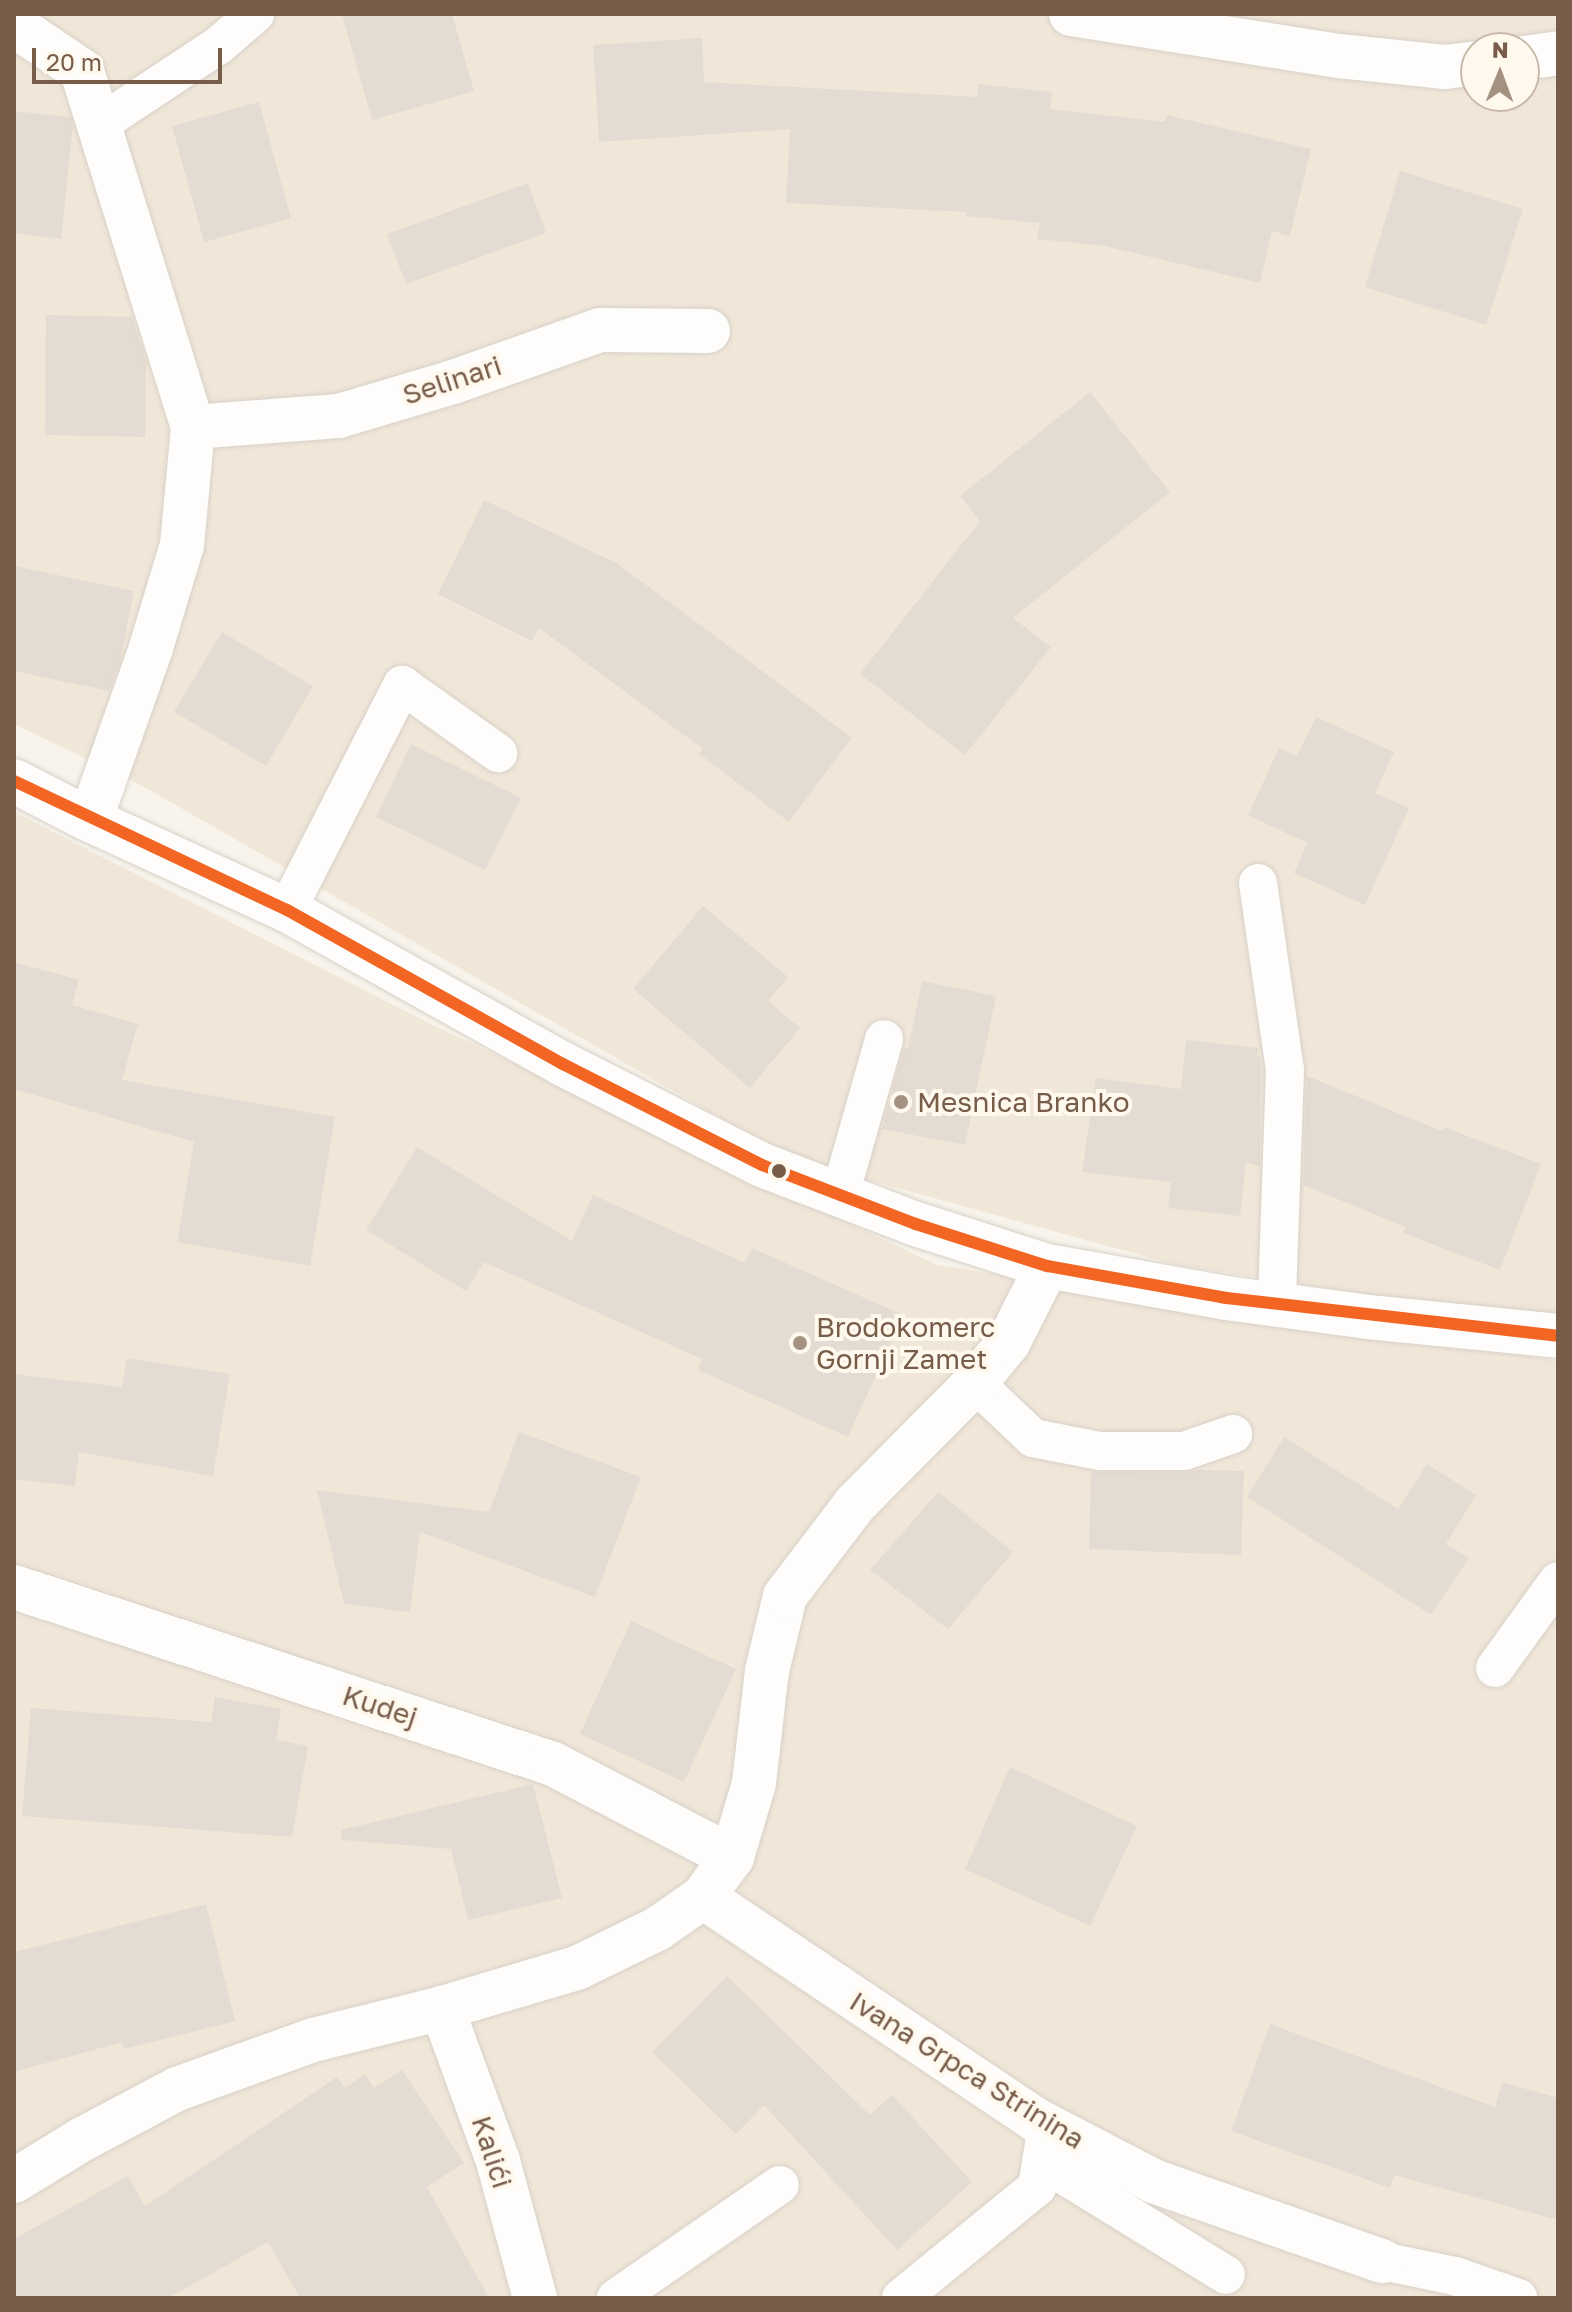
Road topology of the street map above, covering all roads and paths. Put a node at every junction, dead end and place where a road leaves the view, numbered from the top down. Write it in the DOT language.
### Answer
graph roads {
  1 [pos="255,14"];
  2 [pos="1071,14"];
  3 [pos="14,25"];
  4 [pos="1460,65"];
  5 [pos="98,125"];
  6 [pos="708,331"];
  7 [pos="193,427"];
  8 [pos="498,753"];
  9 [pos="14,781"];
  10 [pos="90,820"];
  11 [pos="1258,883"];
  12 [pos="287,910"];
  13 [pos="884,1039"];
  14 [pos="840,1195"];
  15 [pos="1047,1266"];
  16 [pos="1277,1303"];
  17 [pos="1556,1332"];
  18 [pos="975,1383"];
  19 [pos="1233,1434"];
  20 [pos="1558,1581"];
  21 [pos="14,1587"];
  22 [pos="1495,1668"];
  23 [pos="732,1857"];
  24 [pos="703,1897"];
  25 [pos="442,2008"];
  26 [pos="1044,2143"];
  27 [pos="14,2181"];
  28 [pos="780,2185"];
  29 [pos="1382,2261"];
  30 [pos="1226,2275"];
  31 [pos="535,2298"];
  32 [pos="616,2298"];
  33 [pos="901,2298"];
  34 [pos="1518,2298"];
  1 -- 5 [label="lane"];
  2 -- 4 [label="street"];
  3 -- 5 [label="street"];
  5 -- 7 [label="street"];
  6 -- 7 [label="street, Selinari"];
  7 -- 10 [label="street"];
  8 -- 12 [label="lane"];
  9 -- 10 [label="street"];
  10 -- 12 [label="street"];
  11 -- 16 [label="lane"];
  12 -- 14 [label="street"];
  13 -- 14 [label="lane"];
  14 -- 15 [label="street"];
  15 -- 16 [label="street"];
  15 -- 18 [label="street"];
  16 -- 17 [label="street"];
  18 -- 19 [label="lane"];
  18 -- 23 [label="street"];
  20 -- 22 [label="lane"];
  21 -- 23 [label="street, Kudej"];
  23 -- 24 [label="street"];
  24 -- 25 [label="street"];
  24 -- 26 [label="street, Ivana Grpca Strinina"];
  25 -- 27 [label="street"];
  25 -- 31 [label="street, Kalići"];
  26 -- 29 [label="street, Ivana Grpca Strinina"];
  26 -- 30 [label="lane"];
  26 -- 33 [label="lane"];
  28 -- 32 [label="lane"];
  29 -- 34 [label="lane"];
}
